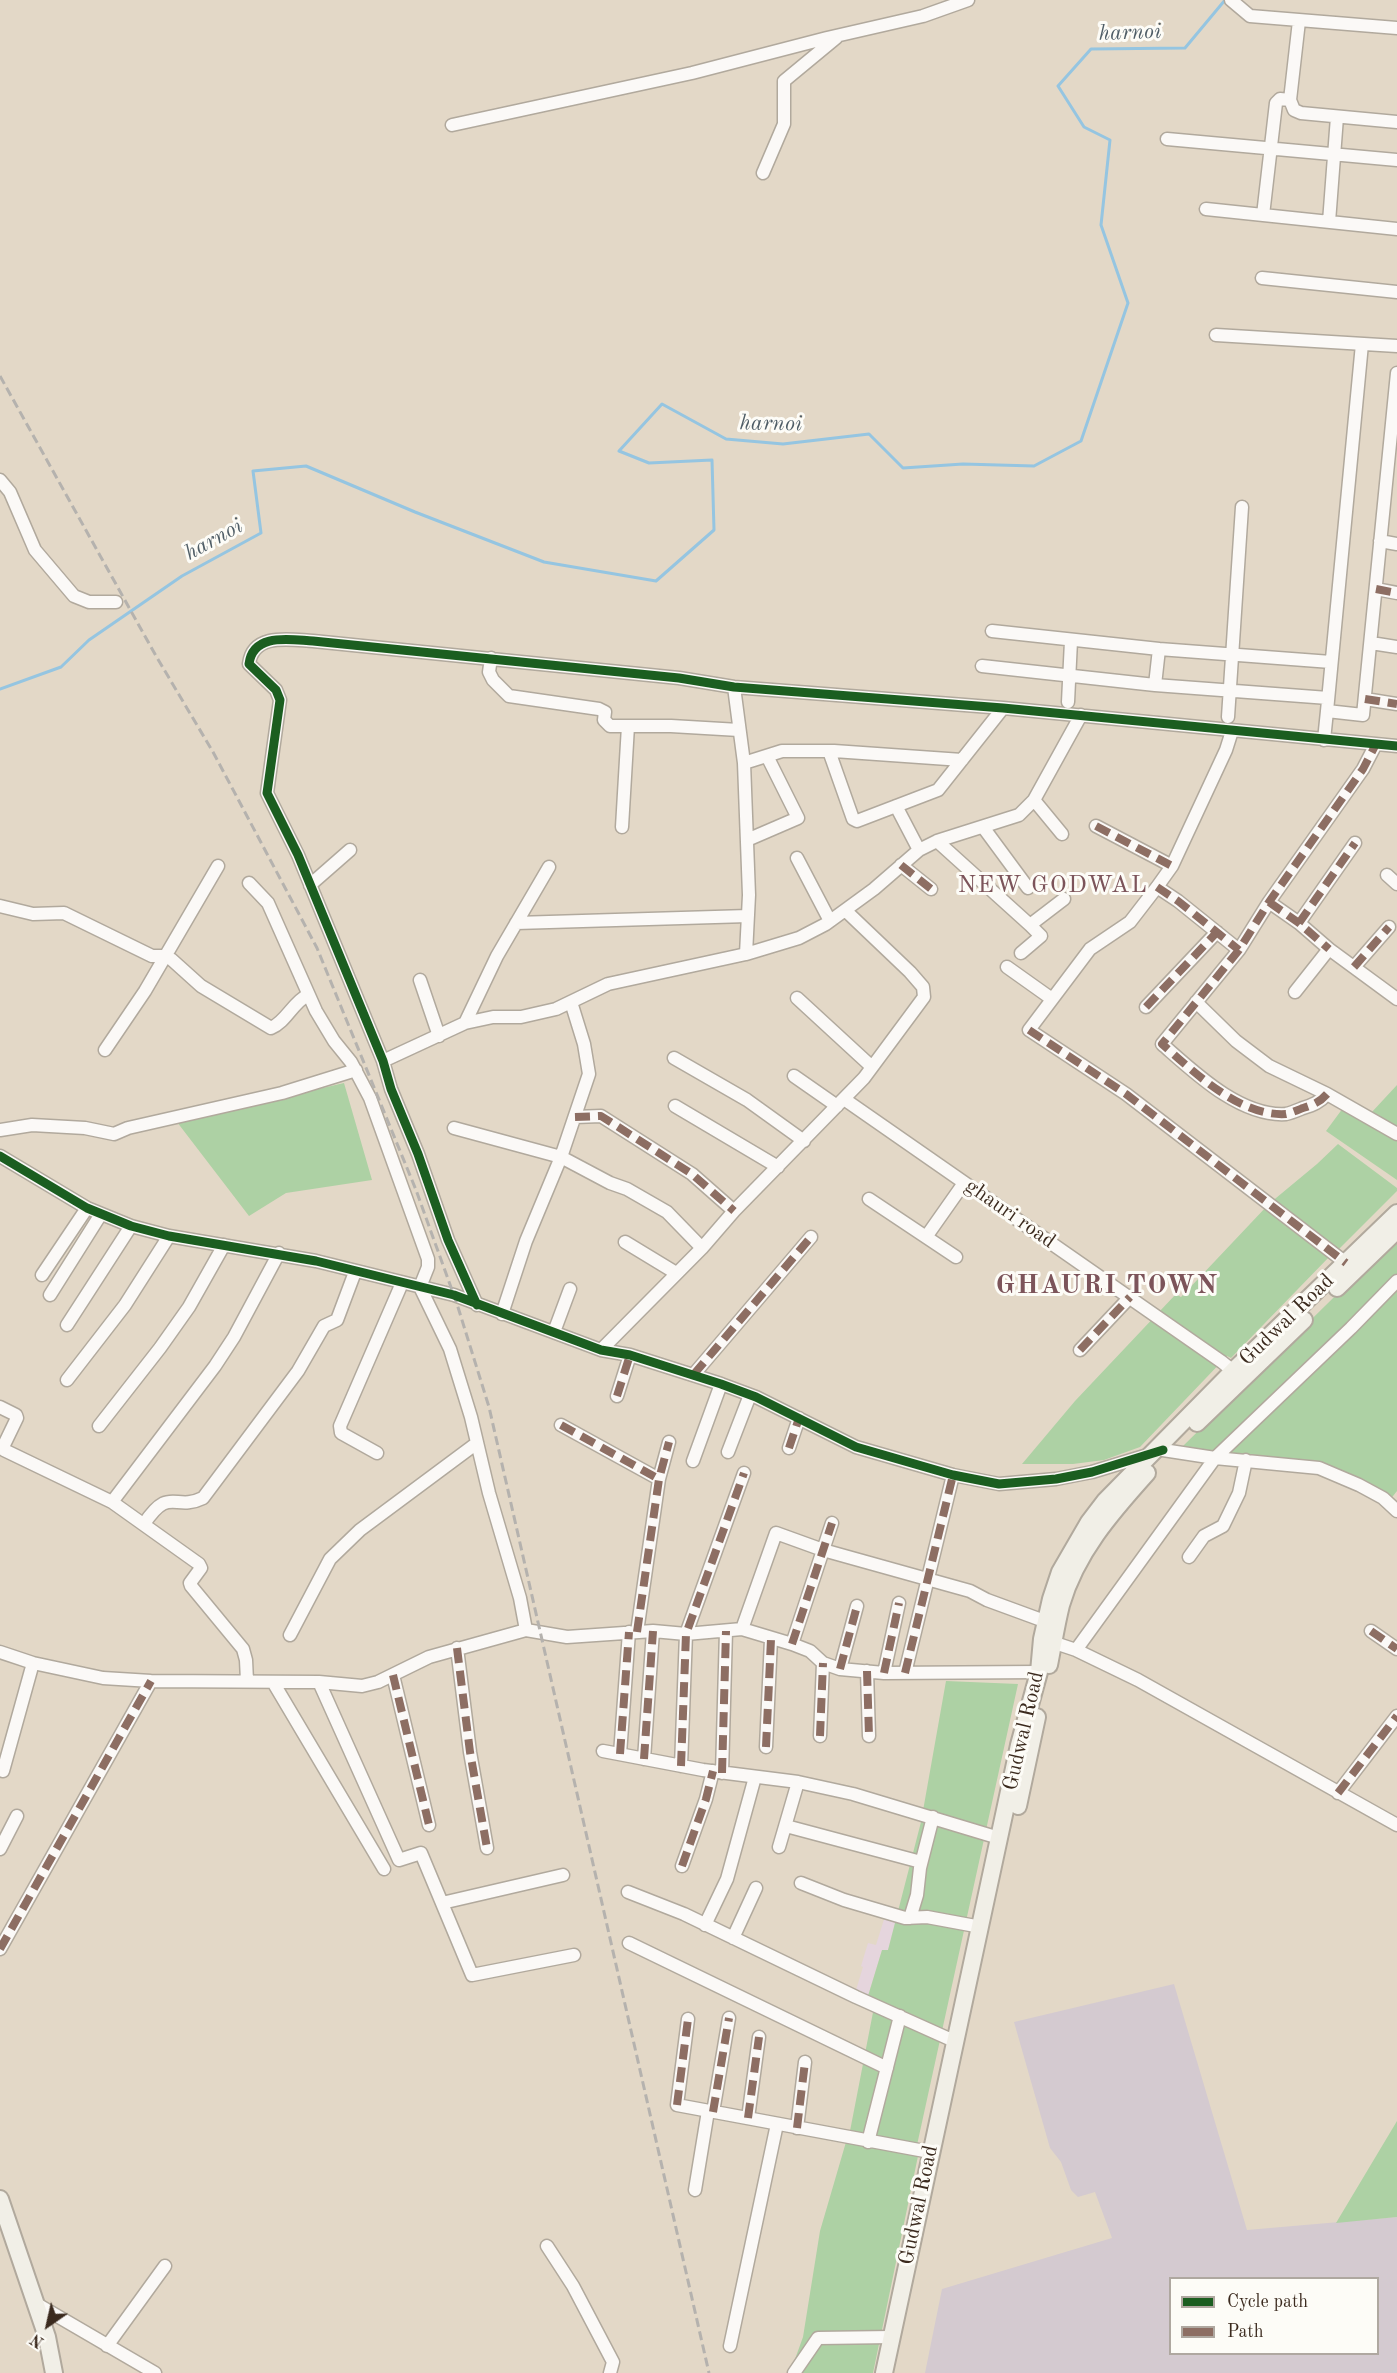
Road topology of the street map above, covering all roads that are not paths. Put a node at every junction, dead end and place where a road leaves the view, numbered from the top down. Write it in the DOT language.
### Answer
graph roads {
  1 [pos="968,0"];
  2 [pos="1231,0"];
  3 [pos="1299,21"];
  4 [pos="1397,28"];
  5 [pos="839,35"];
  6 [pos="1290,100"];
  7 [pos="1337,117"];
  8 [pos="1397,122"];
  9 [pos="452,125"];
  10 [pos="1167,139"];
  11 [pos="1270,149"];
  12 [pos="1335,155"];
  13 [pos="1397,160"];
  14 [pos="763,172"];
  15 [pos="1206,209"];
  16 [pos="1263,215"];
  17 [pos="1329,222"];
  18 [pos="1397,229"];
  19 [pos="1262,278"];
  20 [pos="1397,292"];
  21 [pos="1216,335"];
  22 [pos="1362,344"];
  23 [pos="1397,346"];
  24 [pos="1397,379"];
  25 [pos="1394,436"];
  26 [pos="0,480"];
  27 [pos="1242,507"];
  28 [pos="1380,541"];
  29 [pos="1397,544"];
  30 [pos="1376,589"];
  31 [pos="1397,593"];
  32 [pos="116,602"];
  33 [pos="992,631"];
  34 [pos="1071,641"];
  35 [pos="1371,643"];
  36 [pos="1397,647"];
  37 [pos="1159,649"];
  38 [pos="1232,654"];
  39 [pos="491,658"];
  40 [pos="1331,662"];
  41 [pos="982,666"];
  42 [pos="1070,675"];
  43 [pos="1155,685"];
  44 [pos="734,687"];
  45 [pos="1231,691"];
  46 [pos="1365,699"];
  47 [pos="1068,702"];
  48 [pos="1397,704"];
  49 [pos="1327,705"];
  50 [pos="1003,708"];
  51 [pos="1081,715"];
  52 [pos="1228,717"];
  53 [pos="628,726"];
  54 [pos="740,730"];
  55 [pos="1232,731"];
  56 [pos="1324,740"];
  57 [pos="1376,744"];
  58 [pos="1397,746"];
  59 [pos="829,751"];
  60 [pos="767,756"];
  61 [pos="962,760"];
  62 [pos="744,763"];
  63 [pos="1034,800"];
  64 [pos="896,806"];
  65 [pos="622,826"];
  66 [pos="1096,826"];
  67 [pos="983,827"];
  68 [pos="1062,834"];
  69 [pos="747,840"];
  70 [pos="937,841"];
  71 [pos="1354,843"];
  72 [pos="350,850"];
  73 [pos="919,850"];
  74 [pos="797,858"];
  75 [pos="901,864"];
  76 [pos="218,866"];
  77 [pos="1172,866"];
  78 [pos="549,867"];
  79 [pos="1387,875"];
  80 [pos="249,883"];
  81 [pos="1397,884"];
  82 [pos="310,885"];
  83 [pos="1157,887"];
  84 [pos="1028,888"];
  85 [pos="931,889"];
  86 [pos="1064,899"];
  87 [pos="1269,902"];
  88 [pos="0,906"];
  89 [pos="846,911"];
  90 [pos="748,916"];
  91 [pos="830,921"];
  92 [pos="516,923"];
  93 [pos="1299,923"];
  94 [pos="1030,925"];
  95 [pos="1389,927"];
  96 [pos="1217,932"];
  97 [pos="1329,949"];
  98 [pos="1239,950"];
  99 [pos="1021,952"];
  100 [pos="746,954"];
  101 [pos="165,956"];
  102 [pos="1007,967"];
  103 [pos="1354,967"];
  104 [pos="420,981"];
  105 [pos="1295,992"];
  106 [pos="308,995"];
  107 [pos="797,998"];
  108 [pos="1052,999"];
  109 [pos="1397,999"];
  110 [pos="571,1002"];
  111 [pos="1196,1002"];
  112 [pos="1146,1007"];
  113 [pos="465,1023"];
  114 [pos="439,1036"];
  115 [pos="105,1050"];
  116 [pos="674,1058"];
  117 [pos="383,1061"];
  118 [pos="872,1067"];
  119 [pos="356,1070"];
  120 [pos="794,1076"];
  121 [pos="1327,1094"];
  122 [pos="840,1102"];
  123 [pos="675,1106"];
  124 [pos="575,1116"];
  125 [pos="454,1128"];
  126 [pos="0,1130"];
  127 [pos="1397,1134"];
  128 [pos="804,1141"];
  129 [pos="0,1156"];
  130 [pos="561,1157"];
  131 [pos="778,1167"];
  132 [pos="964,1183"];
  133 [pos="869,1199"];
  134 [pos="87,1208"];
  135 [pos="734,1211"];
  136 [pos="1397,1213"];
  137 [pos="101,1214"];
  138 [pos="131,1226"];
  139 [pos="1397,1230"];
  140 [pos="169,1236"];
  141 [pos="811,1237"];
  142 [pos="926,1237"];
  143 [pos="625,1242"];
  144 [pos="225,1245"];
  145 [pos="702,1248"];
  146 [pos="279,1253"];
  147 [pos="956,1257"];
  148 [pos="1346,1263"];
  149 [pos="355,1272"];
  150 [pos="676,1273"];
  151 [pos="42,1275"];
  152 [pos="1397,1281"];
  153 [pos="402,1283"];
  154 [pos="420,1287"];
  155 [pos="570,1289"];
  156 [pos="50,1295"];
  157 [pos="1130,1297"];
  158 [pos="477,1305"];
  159 [pos="502,1314"];
  160 [pos="67,1325"];
  161 [pos="554,1332"];
  162 [pos="601,1350"];
  163 [pos="1080,1350"];
  164 [pos="630,1355"];
  165 [pos="1233,1371"];
  166 [pos="694,1374"];
  167 [pos="67,1380"];
  168 [pos="722,1384"];
  169 [pos="750,1395"];
  170 [pos="617,1396"];
  171 [pos="0,1407"];
  172 [pos="800,1418"];
  173 [pos="561,1425"];
  174 [pos="99,1426"];
  175 [pos="669,1442"];
  176 [pos="477,1443"];
  177 [pos="789,1448"];
  178 [pos="1161,1450"];
  179 [pos="728,1452"];
  180 [pos="377,1453"];
  181 [pos="1215,1458"];
  182 [pos="1246,1460"];
  183 [pos="693,1461"];
  184 [pos="744,1473"];
  185 [pos="953,1475"];
  186 [pos="659,1479"];
  187 [pos="112,1502"];
  188 [pos="1397,1511"];
  189 [pos="832,1523"];
  190 [pos="144,1524"];
  191 [pos="823,1550"];
  192 [pos="1189,1557"];
  193 [pos="928,1579"];
  194 [pos="899,1604"];
  195 [pos="857,1606"];
  196 [pos="1047,1622"];
  197 [pos="742,1629"];
  198 [pos="526,1630"];
  199 [pos="653,1631"];
  200 [pos="726,1631"];
  201 [pos="1371,1631"];
  202 [pos="633,1632"];
  203 [pos="686,1634"];
  204 [pos="290,1635"];
  205 [pos="771,1639"];
  206 [pos="1048,1640"];
  207 [pos="792,1644"];
  208 [pos="457,1648"];
  209 [pos="1397,1649"];
  210 [pos="1076,1650"];
  211 [pos="0,1652"];
  212 [pos="33,1663"];
  213 [pos="823,1663"];
  214 [pos="840,1669"];
  215 [pos="867,1671"];
  216 [pos="905,1672"];
  217 [pos="1039,1672"];
  218 [pos="884,1673"];
  219 [pos="393,1675"];
  220 [pos="151,1681"];
  221 [pos="248,1681"];
  222 [pos="273,1682"];
  223 [pos="319,1682"];
  224 [pos="1397,1716"];
  225 [pos="820,1736"];
  226 [pos="869,1736"];
  227 [pos="766,1747"];
  228 [pos="603,1751"];
  229 [pos="620,1754"];
  230 [pos="644,1759"];
  231 [pos="681,1766"];
  232 [pos="3,1772"];
  233 [pos="717,1772"];
  234 [pos="755,1778"];
  235 [pos="798,1782"];
  236 [pos="1338,1793"];
  237 [pos="17,1816"];
  238 [pos="933,1817"];
  239 [pos="429,1825"];
  240 [pos="1397,1825"];
  241 [pos="786,1826"];
  242 [pos="999,1838"];
  243 [pos="779,1847"];
  244 [pos="487,1848"];
  245 [pos="0,1849"];
  246 [pos="921,1862"];
  247 [pos="682,1866"];
  248 [pos="384,1869"];
  249 [pos="563,1875"];
  250 [pos="801,1883"];
  251 [pos="756,1888"];
  252 [pos="628,1892"];
  253 [pos="442,1903"];
  254 [pos="910,1918"];
  255 [pos="705,1924"];
  256 [pos="981,1927"];
  257 [pos="733,1938"];
  258 [pos="629,1943"];
  259 [pos="0,1949"];
  260 [pos="574,1955"];
  261 [pos="900,2016"];
  262 [pos="729,2018"];
  263 [pos="688,2019"];
  264 [pos="759,2037"];
  265 [pos="954,2041"];
  266 [pos="805,2062"];
  267 [pos="887,2068"];
  268 [pos="710,2112"];
  269 [pos="748,2118"];
  270 [pos="777,2124"];
  271 [pos="797,2128"];
  272 [pos="868,2142"];
  273 [pos="930,2152"];
  274 [pos="695,2190"];
  275 [pos="0,2199"];
  276 [pos="547,2246"];
  277 [pos="165,2266"];
  278 [pos="35,2303"];
  279 [pos="892,2337"];
  280 [pos="107,2346"];
  281 [pos="730,2346"];
  282 [pos="54,2373"];
  283 [pos="154,2373"];
  284 [pos="610,2373"];
  285 [pos="794,2373"];
  286 [pos="884,2373"];
  287 [pos="895,2373"];
  1 -- 5 [label="street"];
  2 -- 3 [label="street"];
  3 -- 4 [label="street"];
  3 -- 6 [label="street"];
  5 -- 9 [label="street"];
  5 -- 14 [label="street"];
  6 -- 7 [label="street"];
  6 -- 11 [label="street"];
  7 -- 8 [label="street"];
  7 -- 12 [label="street"];
  10 -- 11 [label="street"];
  11 -- 12 [label="street"];
  11 -- 16 [label="street"];
  12 -- 13 [label="street"];
  12 -- 17 [label="street"];
  15 -- 16 [label="street"];
  16 -- 17 [label="street"];
  17 -- 18 [label="street"];
  19 -- 20 [label="street"];
  21 -- 22 [label="street"];
  22 -- 23 [label="street"];
  22 -- 40 [label="street"];
  24 -- 25 [label="street"];
  25 -- 28 [label="street"];
  26 -- 32 [label="street"];
  27 -- 38 [label="street"];
  28 -- 29 [label="street"];
  28 -- 30 [label="street"];
  30 -- 31 [label="street"];
  30 -- 35 [label="street"];
  33 -- 34 [label="street"];
  34 -- 37 [label="street"];
  34 -- 42 [label="street"];
  35 -- 36 [label="street"];
  35 -- 46 [label="street"];
  37 -- 38 [label="street"];
  37 -- 43 [label="street"];
  38 -- 40 [label="street"];
  38 -- 45 [label="street"];
  39 -- 44 [label="street"];
  39 -- 53 [label="street"];
  39 -- 82 [label="street"];
  40 -- 49 [label="street"];
  41 -- 42 [label="street"];
  42 -- 43 [label="street"];
  42 -- 47 [label="street"];
  43 -- 45 [label="street"];
  44 -- 50 [label="street"];
  44 -- 54 [label="street"];
  45 -- 49 [label="street"];
  45 -- 52 [label="street"];
  46 -- 48 [label="street"];
  46 -- 49 [label="street"];
  49 -- 56 [label="street"];
  50 -- 51 [label="street"];
  50 -- 61 [label="street"];
  51 -- 55 [label="street"];
  51 -- 63 [label="street"];
  53 -- 54 [label="street"];
  53 -- 65 [label="street"];
  54 -- 62 [label="street"];
  55 -- 56 [label="street"];
  55 -- 77 [label="street"];
  56 -- 57 [label="street"];
  57 -- 58 [label="street"];
  57 -- 87 [label="street"];
  59 -- 60 [label="street"];
  59 -- 61 [label="street"];
  59 -- 64 [label="street"];
  60 -- 62 [label="street"];
  60 -- 69 [label="street"];
  61 -- 64 [label="street"];
  62 -- 69 [label="street"];
  63 -- 67 [label="street"];
  63 -- 68 [label="street"];
  64 -- 73 [label="street"];
  66 -- 77 [label="street"];
  67 -- 70 [label="street"];
  67 -- 84 [label="street"];
  69 -- 90 [label="street"];
  70 -- 73 [label="street"];
  70 -- 94 [label="street"];
  71 -- 93 [label="street"];
  72 -- 82 [label="street"];
  73 -- 75 [label="street"];
  74 -- 91 [label="street"];
  75 -- 85 [label="street"];
  75 -- 89 [label="street"];
  76 -- 101 [label="street"];
  77 -- 83 [label="street"];
  78 -- 92 [label="street"];
  79 -- 81 [label="street"];
  80 -- 106 [label="street"];
  82 -- 117 [label="street"];
  83 -- 96 [label="street"];
  83 -- 108 [label="street"];
  86 -- 94 [label="street"];
  87 -- 93 [label="street"];
  87 -- 98 [label="street"];
  88 -- 101 [label="street"];
  89 -- 91 [label="street"];
  89 -- 118 [label="street"];
  90 -- 92 [label="street"];
  90 -- 100 [label="street"];
  91 -- 100 [label="street"];
  92 -- 113 [label="street"];
  93 -- 97 [label="street"];
  94 -- 99 [label="street"];
  95 -- 103 [label="street"];
  96 -- 98 [label="street"];
  96 -- 112 [label="street"];
  97 -- 103 [label="street"];
  97 -- 105 [label="street"];
  98 -- 111 [label="street"];
  100 -- 110 [label="street"];
  101 -- 106 [label="street"];
  101 -- 115 [label="street"];
  102 -- 108 [label="street"];
  103 -- 109 [label="street"];
  104 -- 114 [label="street"];
  106 -- 119 [label="street"];
  107 -- 118 [label="street"];
  108 -- 148 [label="street"];
  110 -- 113 [label="street"];
  110 -- 124 [label="street"];
  111 -- 121 [label="street"];
  111 -- 121 [label="street"];
  113 -- 114 [label="street"];
  114 -- 117 [label="street"];
  116 -- 128 [label="street"];
  117 -- 158 [label="street"];
  118 -- 122 [label="street"];
  119 -- 126 [label="street"];
  119 -- 154 [label="street"];
  120 -- 122 [label="street, ghauri road"];
  121 -- 127 [label="street"];
  122 -- 128 [label="street"];
  122 -- 132 [label="street, ghauri road"];
  123 -- 131 [label="street"];
  124 -- 130 [label="street"];
  124 -- 135 [label="street"];
  125 -- 130 [label="street"];
  128 -- 131 [label="street"];
  129 -- 134 [label="street"];
  130 -- 145 [label="street"];
  130 -- 159 [label="street"];
  131 -- 135 [label="street"];
  132 -- 142 [label="street"];
  132 -- 157 [label="street, ghauri road"];
  133 -- 142 [label="street"];
  134 -- 137 [label="street"];
  134 -- 151 [label="street"];
  135 -- 145 [label="street"];
  136 -- 148 [label="main road, Gudwal Road"];
  137 -- 138 [label="street"];
  137 -- 156 [label="street"];
  138 -- 140 [label="street"];
  138 -- 160 [label="street"];
  139 -- 178 [label="main road, Gudwal Road"];
  140 -- 144 [label="street"];
  140 -- 167 [label="street"];
  141 -- 166 [label="street"];
  142 -- 147 [label="street"];
  143 -- 150 [label="street"];
  144 -- 146 [label="street"];
  144 -- 174 [label="street"];
  145 -- 150 [label="street"];
  146 -- 149 [label="street"];
  146 -- 187 [label="street"];
  148 -- 165 [label="main road, Gudwal Road"];
  149 -- 153 [label="street"];
  149 -- 190 [label="street"];
  150 -- 162 [label="street"];
  152 -- 181 [label="street"];
  153 -- 154 [label="street"];
  153 -- 180 [label="street"];
  154 -- 158 [label="street"];
  154 -- 176 [label="street"];
  155 -- 161 [label="street"];
  157 -- 163 [label="street"];
  157 -- 165 [label="street, ghauri road"];
  158 -- 159 [label="street"];
  159 -- 161 [label="street"];
  161 -- 162 [label="street"];
  162 -- 164 [label="street"];
  164 -- 166 [label="street"];
  164 -- 170 [label="street"];
  165 -- 178 [label="main road, Gudwal Road"];
  166 -- 168 [label="street"];
  168 -- 169 [label="street"];
  168 -- 183 [label="street"];
  169 -- 172 [label="street"];
  169 -- 179 [label="street"];
  171 -- 187 [label="street"];
  172 -- 177 [label="street"];
  172 -- 185 [label="street"];
  173 -- 186 [label="street"];
  175 -- 186 [label="street"];
  176 -- 198 [label="street"];
  176 -- 204 [label="street"];
  178 -- 181 [label="street"];
  178 -- 185 [label="street"];
  178 -- 196 [label="main road, Gudwal Road"];
  178 -- 206 [label="main road, Gudwal Road"];
  181 -- 182 [label="street"];
  181 -- 210 [label="street"];
  182 -- 188 [label="street"];
  182 -- 192 [label="street"];
  184 -- 203 [label="street"];
  185 -- 193 [label="street"];
  186 -- 202 [label="street"];
  187 -- 190 [label="street"];
  189 -- 191 [label="street"];
  190 -- 221 [label="street"];
  191 -- 193 [label="street"];
  191 -- 197 [label="street"];
  191 -- 207 [label="street"];
  193 -- 196 [label="street"];
  193 -- 216 [label="street"];
  194 -- 218 [label="street"];
  195 -- 214 [label="street"];
  196 -- 206 [label="main road, Gudwal Road"];
  197 -- 200 [label="street"];
  197 -- 205 [label="street"];
  198 -- 202 [label="street"];
  198 -- 208 [label="street"];
  199 -- 202 [label="street"];
  199 -- 203 [label="street"];
  199 -- 230 [label="street"];
  200 -- 203 [label="street"];
  200 -- 233 [label="street"];
  201 -- 209 [label="street"];
  202 -- 229 [label="street"];
  203 -- 231 [label="street"];
  205 -- 207 [label="street"];
  205 -- 227 [label="street"];
  206 -- 210 [label="street"];
  206 -- 217 [label="main road, Gudwal Road"];
  206 -- 287 [label="main road, Gudwal Road"];
  207 -- 213 [label="street"];
  208 -- 219 [label="street"];
  208 -- 244 [label="street"];
  210 -- 236 [label="street"];
  211 -- 212 [label="street"];
  212 -- 220 [label="street"];
  212 -- 232 [label="street"];
  213 -- 214 [label="street"];
  213 -- 225 [label="street"];
  214 -- 215 [label="street"];
  215 -- 218 [label="street"];
  215 -- 226 [label="street"];
  216 -- 217 [label="street"];
  216 -- 218 [label="street"];
  217 -- 242 [label="main road, Gudwal Road"];
  219 -- 223 [label="street"];
  219 -- 239 [label="street"];
  220 -- 221 [label="street"];
  220 -- 259 [label="street"];
  221 -- 222 [label="street"];
  222 -- 223 [label="street"];
  222 -- 248 [label="street"];
  223 -- 253 [label="street"];
  224 -- 236 [label="street"];
  228 -- 229 [label="street"];
  229 -- 230 [label="street"];
  230 -- 231 [label="street"];
  231 -- 233 [label="street"];
  233 -- 234 [label="street"];
  233 -- 247 [label="street"];
  234 -- 235 [label="street"];
  234 -- 255 [label="street"];
  235 -- 238 [label="street"];
  235 -- 241 [label="street"];
  236 -- 240 [label="street"];
  237 -- 245 [label="street"];
  238 -- 242 [label="street"];
  238 -- 246 [label="street"];
  241 -- 243 [label="street"];
  241 -- 246 [label="street"];
  242 -- 256 [label="main road, Gudwal Road"];
  246 -- 254 [label="street"];
  249 -- 253 [label="street"];
  250 -- 254 [label="street"];
  251 -- 257 [label="street"];
  252 -- 255 [label="street"];
  253 -- 260 [label="street"];
  254 -- 256 [label="street"];
  255 -- 257 [label="street"];
  256 -- 265 [label="main road, Gudwal Road"];
  257 -- 261 [label="street"];
  258 -- 267 [label="street"];
  261 -- 265 [label="street"];
  261 -- 267 [label="street"];
  262 -- 268 [label="street"];
  263 -- 268 [label="street"];
  264 -- 269 [label="street"];
  265 -- 273 [label="main road, Gudwal Road"];
  266 -- 271 [label="street"];
  267 -- 272 [label="street"];
  268 -- 269 [label="street"];
  268 -- 274 [label="street"];
  269 -- 270 [label="street"];
  270 -- 271 [label="street"];
  270 -- 281 [label="street"];
  271 -- 272 [label="street"];
  272 -- 273 [label="street"];
  273 -- 279 [label="main road, Gudwal Road"];
  275 -- 278 [label="main road"];
  276 -- 284 [label="street"];
  277 -- 280 [label="street"];
  278 -- 280 [label="street"];
  278 -- 282 [label="main road"];
  279 -- 285 [label="street"];
  279 -- 286 [label="main road, Gudwal Road"];
  280 -- 283 [label="street"];
}
